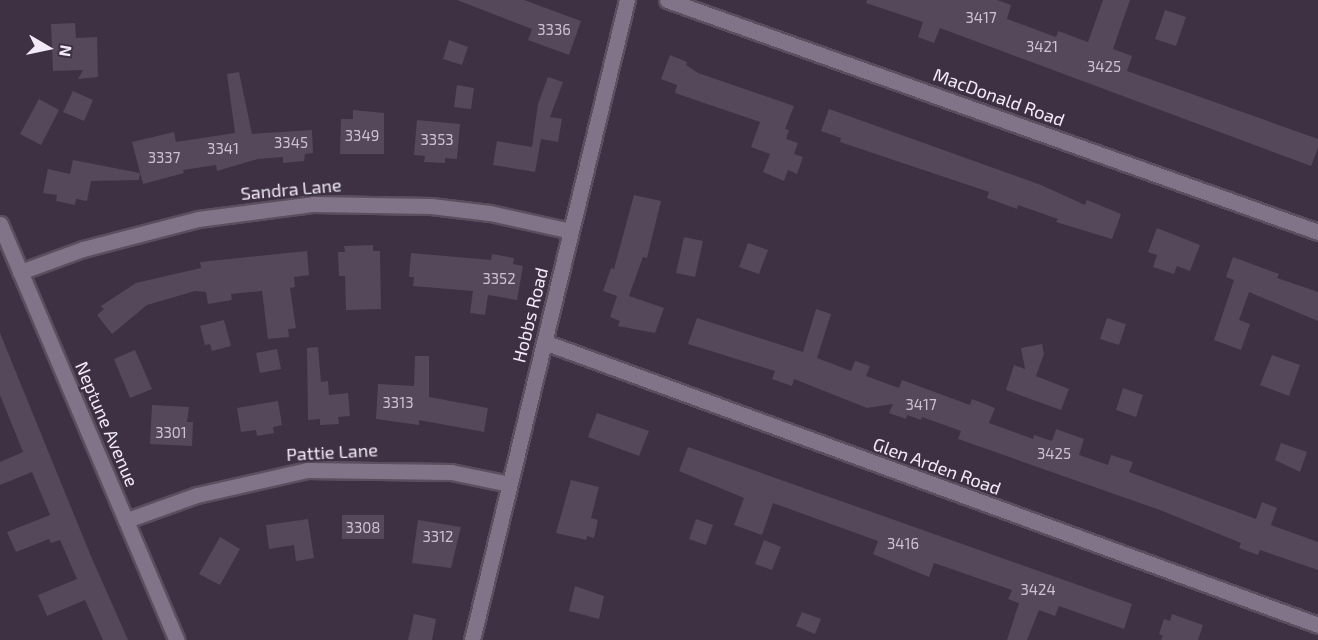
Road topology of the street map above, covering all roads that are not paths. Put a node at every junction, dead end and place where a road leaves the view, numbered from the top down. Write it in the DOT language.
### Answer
graph roads {
  1 [pos="627,0"];
  2 [pos="667,0"];
  3 [pos="0,224"];
  4 [pos="571,231"];
  5 [pos="1318,232"];
  6 [pos="20,272"];
  7 [pos="544,342"];
  8 [pos="509,484"];
  9 [pos="127,520"];
  10 [pos="1318,625"];
  11 [pos="177,640"];
  12 [pos="472,640"];
  1 -- 4 [label="street, Hobbs Road"];
  2 -- 5 [label="street, MacDonald Road"];
  3 -- 6 [label="street, Neptune Avenue"];
  4 -- 6 [label="street, Sandra Lane"];
  4 -- 7 [label="street, Hobbs Road"];
  6 -- 9 [label="street, Neptune Avenue"];
  7 -- 8 [label="street, Hobbs Road"];
  7 -- 10 [label="street, Glen Arden Road"];
  8 -- 9 [label="street, Pattie Lane"];
  8 -- 12 [label="street, Hobbs Road"];
  9 -- 11 [label="street, Neptune Avenue"];
}
